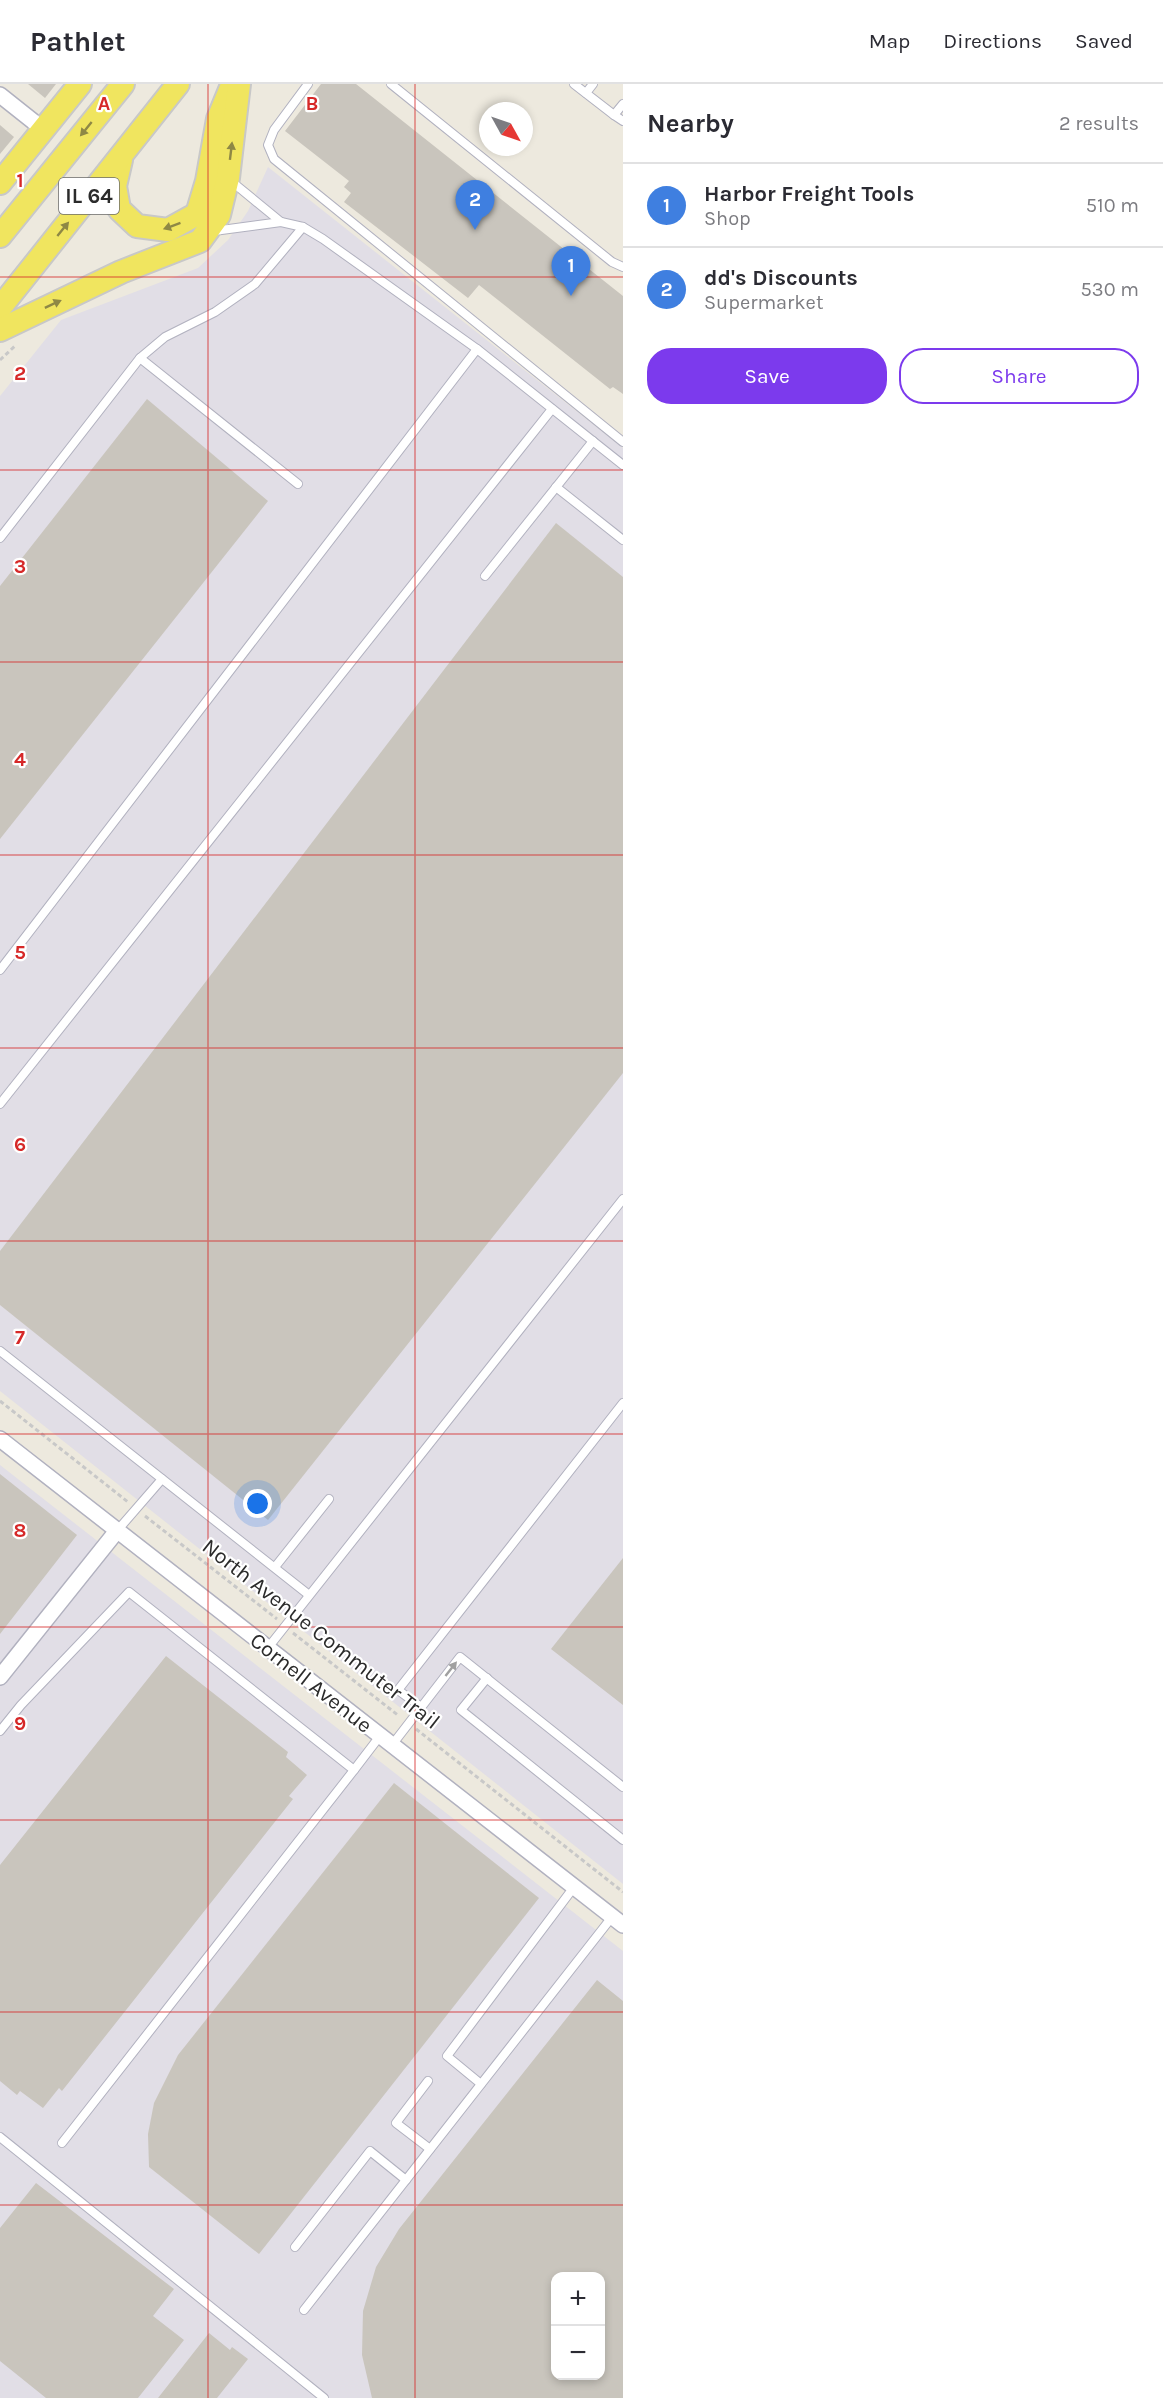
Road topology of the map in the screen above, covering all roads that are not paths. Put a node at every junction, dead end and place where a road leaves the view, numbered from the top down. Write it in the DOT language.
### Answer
graph roads {
  1 [pos="80,84"];
  2 [pos="123,84"];
  3 [pos="178,84"];
  4 [pos="232,84"];
  5 [pos="239,84"];
  6 [pos="308,84"];
  7 [pos="391,84"];
  8 [pos="574,84"];
  9 [pos="593,84"];
  10 [pos="586,93"];
  11 [pos="0,95"];
  12 [pos="623,104"];
  13 [pos="614,115"];
  14 [pos="623,121"];
  15 [pos="44,130"];
  16 [pos="123,154"];
  17 [pos="228,178"];
  18 [pos="0,183"];
  19 [pos="281,222"];
  20 [pos="303,227"];
  21 [pos="207,232"];
  22 [pos="3,235"];
  23 [pos="623,267"];
  24 [pos="0,308"];
  25 [pos="0,330"];
  26 [pos="477,349"];
  27 [pos="140,358"];
  28 [pos="552,409"];
  29 [pos="593,441"];
  30 [pos="623,442"];
  31 [pos="623,465"];
  32 [pos="298,484"];
  33 [pos="556,487"];
  34 [pos="0,538"];
  35 [pos="623,540"];
  36 [pos="485,576"];
  37 [pos="0,970"];
  38 [pos="0,1104"];
  39 [pos="623,1199"];
  40 [pos="0,1351"];
  41 [pos="623,1403"];
  42 [pos="0,1439"];
  43 [pos="162,1479"];
  44 [pos="329,1499"];
  45 [pos="116,1532"];
  46 [pos="275,1568"];
  47 [pos="309,1595"];
  48 [pos="267,1649"];
  49 [pos="0,1677"];
  50 [pos="487,1678"];
  51 [pos="421,1707"];
  52 [pos="0,1731"];
  53 [pos="386,1741"];
  54 [pos="354,1770"];
  55 [pos="623,1787"];
  56 [pos="623,1840"];
  57 [pos="574,1887"];
  58 [pos="618,1921"];
  59 [pos="428,2081"];
  60 [pos="481,2084"];
  61 [pos="0,2137"];
  62 [pos="62,2143"];
  63 [pos="430,2149"];
  64 [pos="406,2180"];
  65 [pos="295,2247"];
  66 [pos="304,2310"];
  67 [pos="324,2398"];
  1 -- 15 [label="main road"];
  2 -- 22 [label="main road, IL 64, one-way"];
  3 -- 16 [label="main road, IL 64"];
  4 -- 16 [label="main road, one-way"];
  17 -- 5 [label="main road, one-way"];
  6 -- 30 [label="lane"];
  7 -- 23 [label="lane"];
  8 -- 10 [label="lane"];
  9 -- 10 [label="lane"];
  10 -- 13 [label="lane"];
  11 -- 15 [label="street"];
  12 -- 13 [label="lane"];
  13 -- 14 [label="lane"];
  15 -- 18 [label="main road"];
  24 -- 16 [label="main road, IL 64, one-way"];
  17 -- 19 [label="lane"];
  17 -- 21 [label="main road"];
  19 -- 20 [label="lane"];
  19 -- 21 [label="lane"];
  20 -- 26 [label="lane"];
  20 -- 27 [label="lane"];
  25 -- 21 [label="main road, one-way"];
  26 -- 28 [label="lane"];
  26 -- 37 [label="lane"];
  27 -- 32 [label="lane"];
  27 -- 34 [label="lane"];
  28 -- 29 [label="lane"];
  28 -- 38 [label="lane"];
  29 -- 31 [label="lane"];
  29 -- 33 [label="lane"];
  33 -- 35 [label="lane"];
  33 -- 36 [label="lane"];
  39 -- 47 [label="lane"];
  40 -- 43 [label="lane"];
  41 -- 51 [label="lane"];
  42 -- 45 [label="street, Cornell Avenue"];
  43 -- 45 [label="lane"];
  43 -- 46 [label="lane"];
  44 -- 46 [label="lane"];
  45 -- 48 [label="street, Cornell Avenue"];
  45 -- 49 [label="street"];
  46 -- 47 [label="lane"];
  47 -- 48 [label="lane"];
  48 -- 53 [label="street, Cornell Avenue"];
  51 -- 50 [label="lane, one-way"];
  50 -- 55 [label="lane"];
  50 -- 56 [label="lane"];
  51 -- 53 [label="lane"];
  52 -- 54 [label="lane"];
  53 -- 54 [label="lane"];
  53 -- 57 [label="street, Cornell Avenue"];
  54 -- 62 [label="lane"];
  57 -- 58 [label="street, Cornell Avenue"];
  57 -- 60 [label="lane"];
  58 -- 60 [label="lane"];
  59 -- 63 [label="lane"];
  60 -- 63 [label="lane"];
  61 -- 67 [label="lane"];
  63 -- 64 [label="lane"];
  64 -- 65 [label="lane"];
  64 -- 66 [label="lane"];
}
